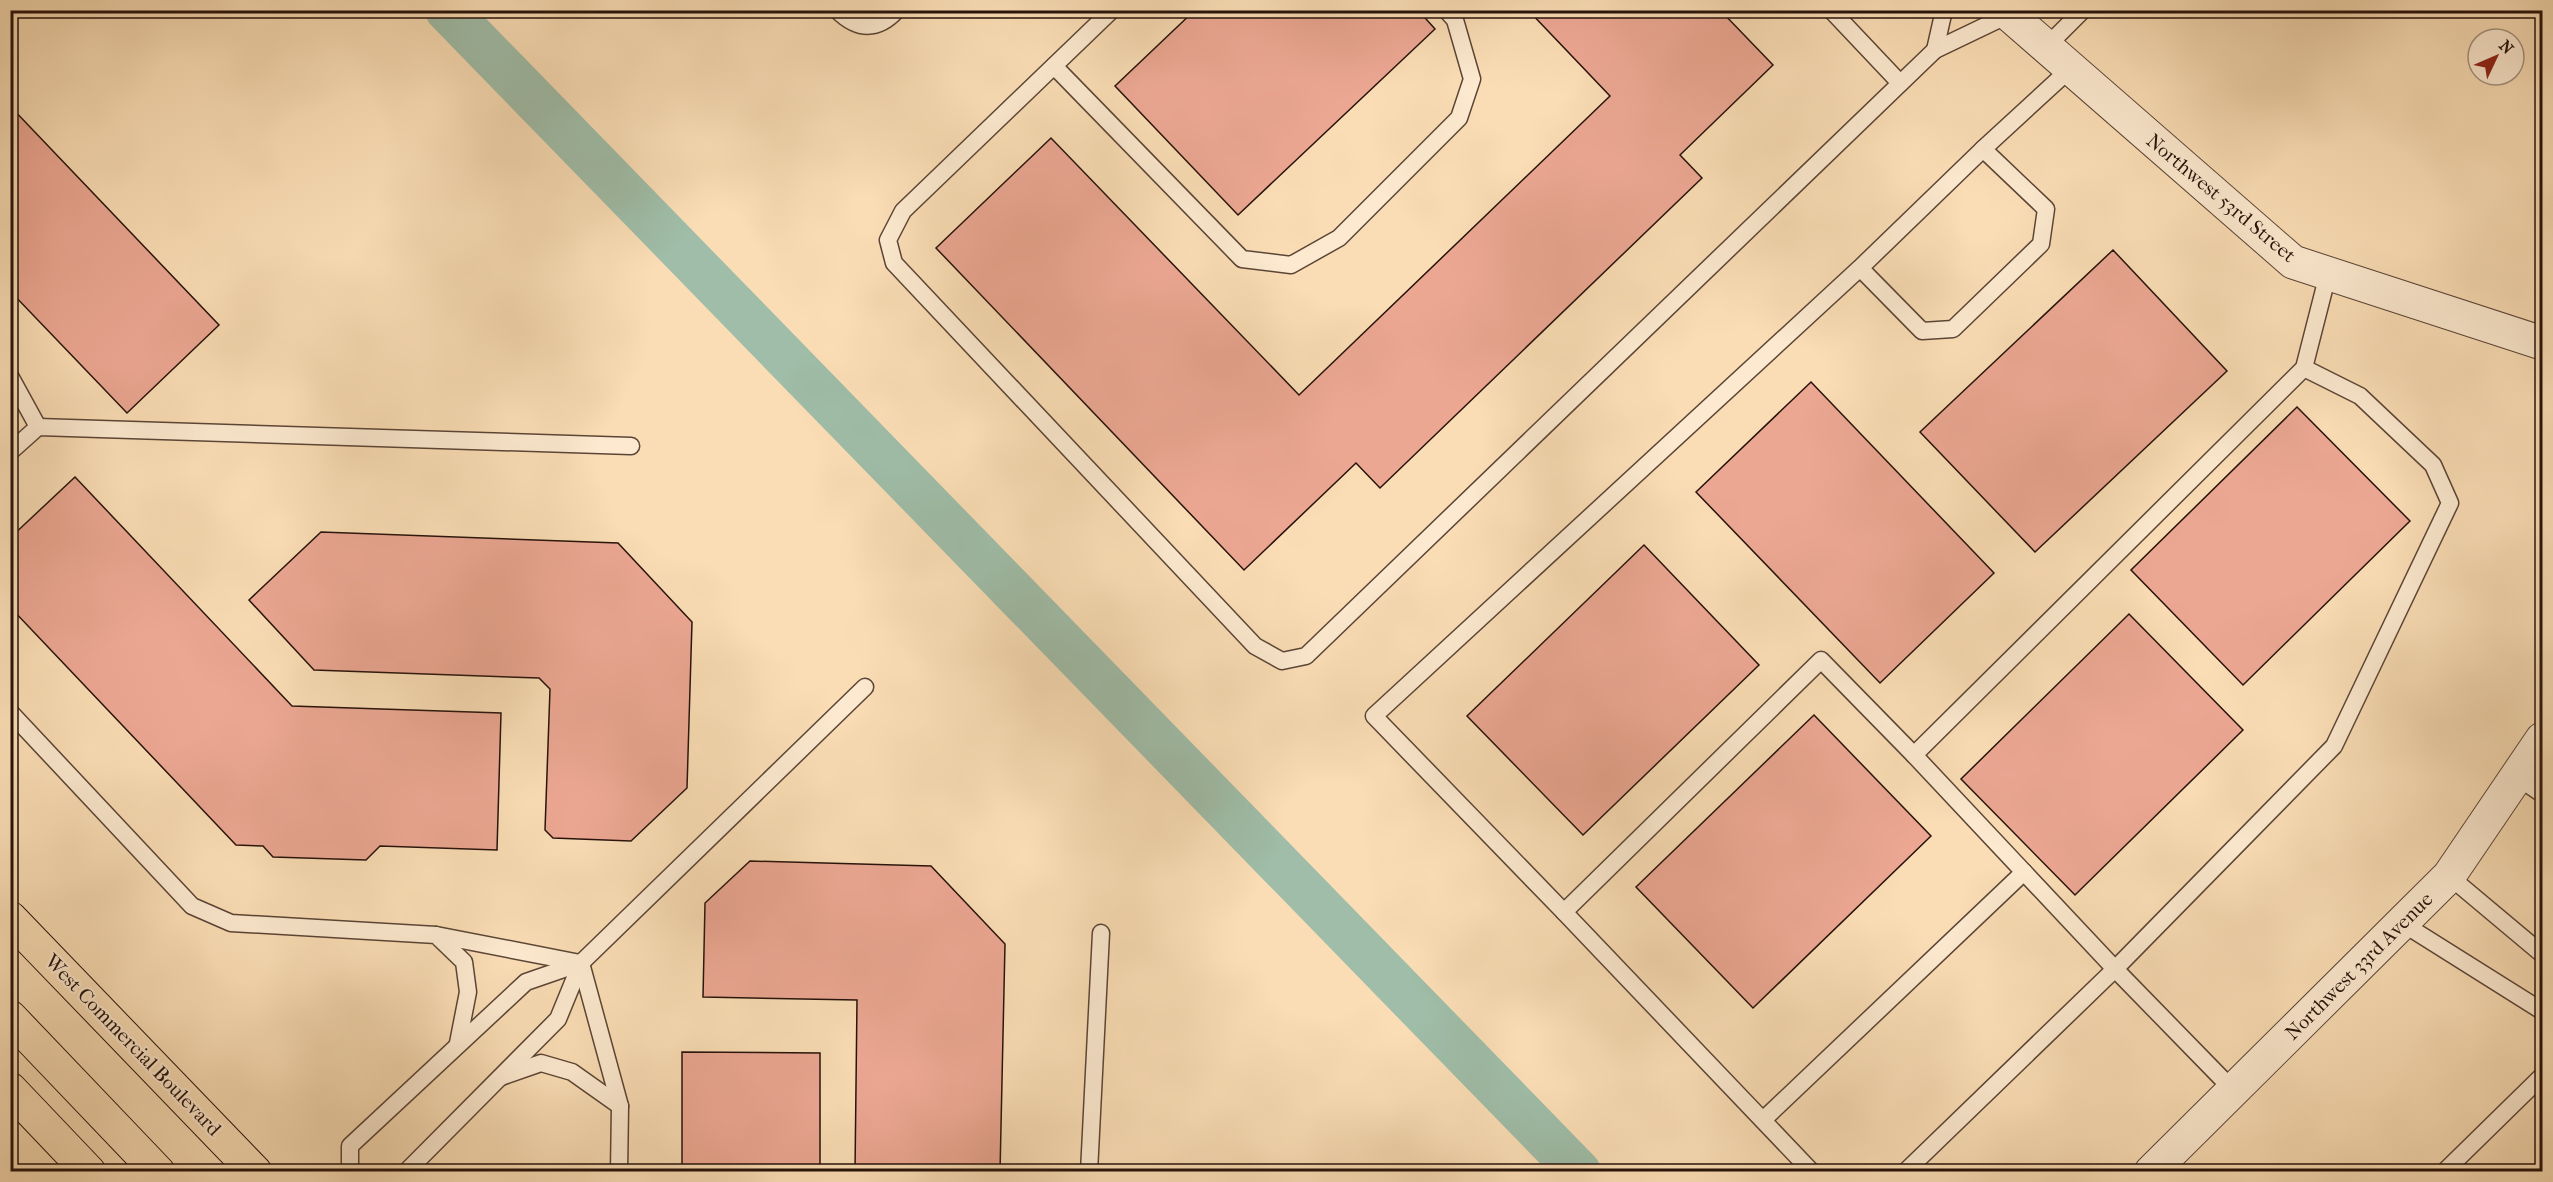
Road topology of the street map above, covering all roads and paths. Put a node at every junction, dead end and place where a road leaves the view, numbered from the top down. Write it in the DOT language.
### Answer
graph roads {
  1 [pos="837,10"];
  2 [pos="897,10"];
  3 [pos="1112,10"];
  4 [pos="1446,10"];
  5 [pos="1831,10"];
  6 [pos="1944,10"];
  7 [pos="2082,10"];
  8 [pos="2006,13"];
  9 [pos="2045,48"];
  10 [pos="1935,50"];
  11 [pos="1054,66"];
  12 [pos="2070,69"];
  13 [pos="1900,83"];
  14 [pos="1983,149"];
  15 [pos="1860,268"];
  16 [pos="2328,274"];
  17 [pos="2542,344"];
  18 [pos="2304,368"];
  19 [pos="10,376"];
  20 [pos="38,427"];
  21 [pos="631,446"];
  22 [pos="10,452"];
  23 [pos="865,687"];
  24 [pos="10,712"];
  25 [pos="2542,739"];
  26 [pos="1914,755"];
  27 [pos="2530,785"];
  28 [pos="2024,872"];
  29 [pos="2449,876"];
  30 [pos="1564,912"];
  31 [pos="10,918"];
  32 [pos="2402,923"];
  33 [pos="1101,933"];
  34 [pos="436,935"];
  35 [pos="2542,954"];
  36 [pos="581,963"];
  37 [pos="2115,969"];
  38 [pos="2542,1011"];
  39 [pos="10,1017"];
  40 [pos="458,1043"];
  41 [pos="2542,1076"];
  42 [pos="498,1078"];
  43 [pos="10,1089"];
  44 [pos="2233,1090"];
  45 [pos="620,1106"];
  46 [pos="1763,1120"];
  47 [pos="89,1172"];
  48 [pos="158,1172"];
  49 [pos="255,1172"];
  50 [pos="350,1172"];
  51 [pos="406,1172"];
  52 [pos="619,1172"];
  53 [pos="1089,1172"];
  54 [pos="1812,1172"];
  55 [pos="1905,1172"];
  56 [pos="2151,1172"];
  57 [pos="2444,1172"];
  1 -- 2 [label="lane"];
  3 -- 11 [label="lane"];
  4 -- 11 [label="lane"];
  5 -- 13 [label="lane"];
  6 -- 10 [label="lane"];
  7 -- 9 [label="lane"];
  8 -- 9 [label="street, Northwest 53rd Street"];
  8 -- 10 [label="lane"];
  9 -- 12 [label="street, Northwest 53rd Street"];
  10 -- 13 [label="lane"];
  11 -- 13 [label="lane"];
  12 -- 14 [label="lane"];
  12 -- 16 [label="street, Northwest 53rd Street"];
  14 -- 15 [label="lane"];
  14 -- 15 [label="lane"];
  15 -- 30 [label="lane"];
  16 -- 17 [label="street, Northwest 53rd Street"];
  16 -- 18 [label="lane"];
  18 -- 26 [label="lane"];
  18 -- 37 [label="lane"];
  19 -- 20 [label="lane"];
  20 -- 21 [label="lane"];
  20 -- 22 [label="lane"];
  23 -- 36 [label="lane"];
  24 -- 34 [label="lane"];
  25 -- 27 [label="street, Northwest 33rd Avenue"];
  26 -- 28 [label="lane"];
  26 -- 30 [label="lane"];
  27 -- 29 [label="street, Northwest 33rd Avenue"];
  28 -- 37 [label="lane"];
  28 -- 46 [label="lane"];
  29 -- 32 [label="street, Northwest 33rd Avenue"];
  29 -- 35 [label="lane"];
  30 -- 46 [label="lane"];
  31 -- 49 [label="highway, West Commercial Boulevard"];
  32 -- 38 [label="lane"];
  32 -- 44 [label="street, Northwest 33rd Avenue"];
  33 -- 53 [label="lane"];
  34 -- 36 [label="lane"];
  34 -- 40 [label="lane"];
  36 -- 40 [label="lane"];
  36 -- 42 [label="lane"];
  36 -- 45 [label="lane"];
  37 -- 44 [label="lane"];
  37 -- 55 [label="lane"];
  39 -- 48 [label="highway"];
  40 -- 50 [label="lane"];
  41 -- 57 [label="lane"];
  42 -- 45 [label="lane"];
  42 -- 51 [label="lane"];
  43 -- 47 [label="highway"];
  44 -- 56 [label="street, Northwest 33rd Avenue"];
  45 -- 52 [label="lane"];
  46 -- 54 [label="lane"];
}
